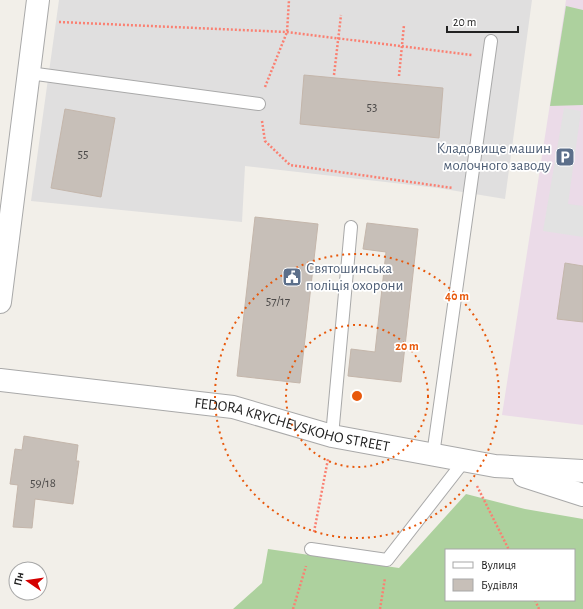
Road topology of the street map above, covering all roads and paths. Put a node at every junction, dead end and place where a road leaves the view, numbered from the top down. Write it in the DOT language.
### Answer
graph roads {
  1 [pos="289,0"];
  2 [pos="37,10"];
  3 [pos="341,15"];
  4 [pos="404,25"];
  5 [pos="287,32"];
  6 [pos="339,39"];
  7 [pos="491,41"];
  8 [pos="402,46"];
  9 [pos="488,57"];
  10 [pos="29,73"];
  11 [pos="334,75"];
  12 [pos="399,76"];
  13 [pos="259,104"];
  14 [pos="470,191"];
  15 [pos="351,227"];
  16 [pos="0,302"];
  17 [pos="0,380"];
  18 [pos="332,436"];
  19 [pos="433,455"];
  20 [pos="464,461"];
  21 [pos="495,466"];
  22 [pos="583,471"];
  23 [pos="583,495"];
  24 [pos="311,549"];
  25 [pos="508,549"];
  26 [pos="387,560"];
  27 [pos="293,609"];
  28 [pos="380,609"];
  1 -- 5 [label="path"];
  2 -- 5 [label="path"];
  2 -- 10 [label="street"];
  3 -- 6 [label="path"];
  4 -- 8 [label="path"];
  5 -- 6 [label="path"];
  5 -- 13 [label="path"];
  6 -- 8 [label="path"];
  6 -- 11 [label="path"];
  7 -- 9 [label="lane"];
  8 -- 9 [label="path"];
  8 -- 12 [label="path"];
  9 -- 14 [label="lane"];
  10 -- 13 [label="lane"];
  10 -- 16 [label="street"];
  13 -- 14 [label="path"];
  14 -- 19 [label="lane"];
  15 -- 18 [label="lane"];
  17 -- 18 [label="street, FEDORA KRYCHEVSKOHO STREET"];
  18 -- 19 [label="street, FEDORA KRYCHEVSKOHO STREET"];
  18 -- 24 [label="path"];
  19 -- 20 [label="street, FEDORA KRYCHEVSKOHO STREET"];
  20 -- 21 [label="street, FEDORA KRYCHEVSKOHO STREET"];
  20 -- 25 [label="path"];
  20 -- 26 [label="lane"];
  21 -- 22 [label="street, FEDORA KRYCHEVSKOHO STREET"];
  21 -- 23 [label="street"];
  24 -- 26 [label="lane"];
  24 -- 27 [label="path"];
  26 -- 28 [label="path"];
}
